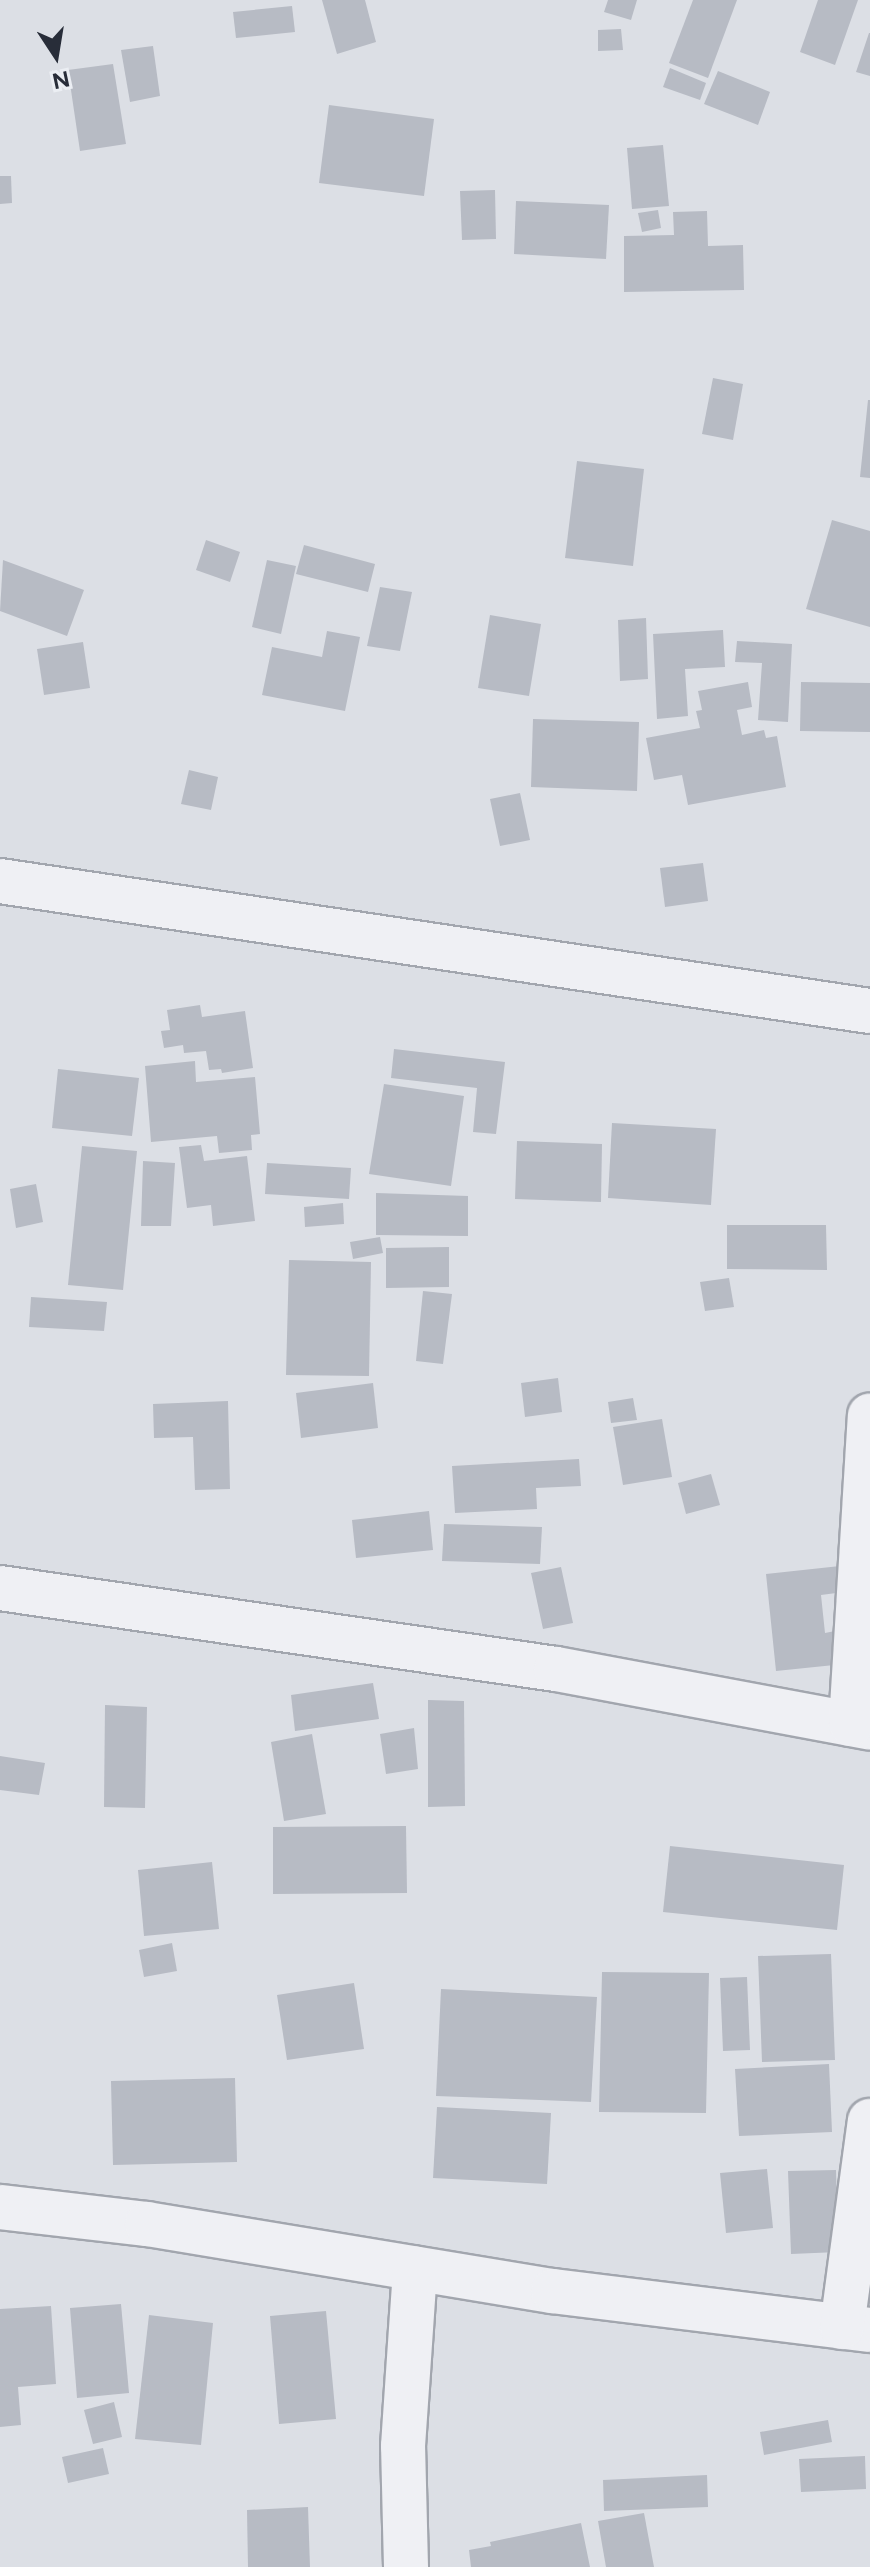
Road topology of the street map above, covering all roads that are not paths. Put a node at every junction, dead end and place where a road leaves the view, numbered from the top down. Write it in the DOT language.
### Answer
graph roads {
  1 [pos="0,881"];
  2 [pos="870,1011"];
  3 [pos="870,1416"];
  4 [pos="0,1588"];
  5 [pos="860,1726"];
  6 [pos="870,2121"];
  7 [pos="0,2207"];
  8 [pos="415,2268"];
  9 [pos="856,2328"];
  10 [pos="406,2567"];
  1 -- 2 [label="street"];
  3 -- 5 [label="street"];
  4 -- 5 [label="street"];
  6 -- 9 [label="street"];
  7 -- 8 [label="street"];
  8 -- 9 [label="street"];
  8 -- 10 [label="street"];
}
